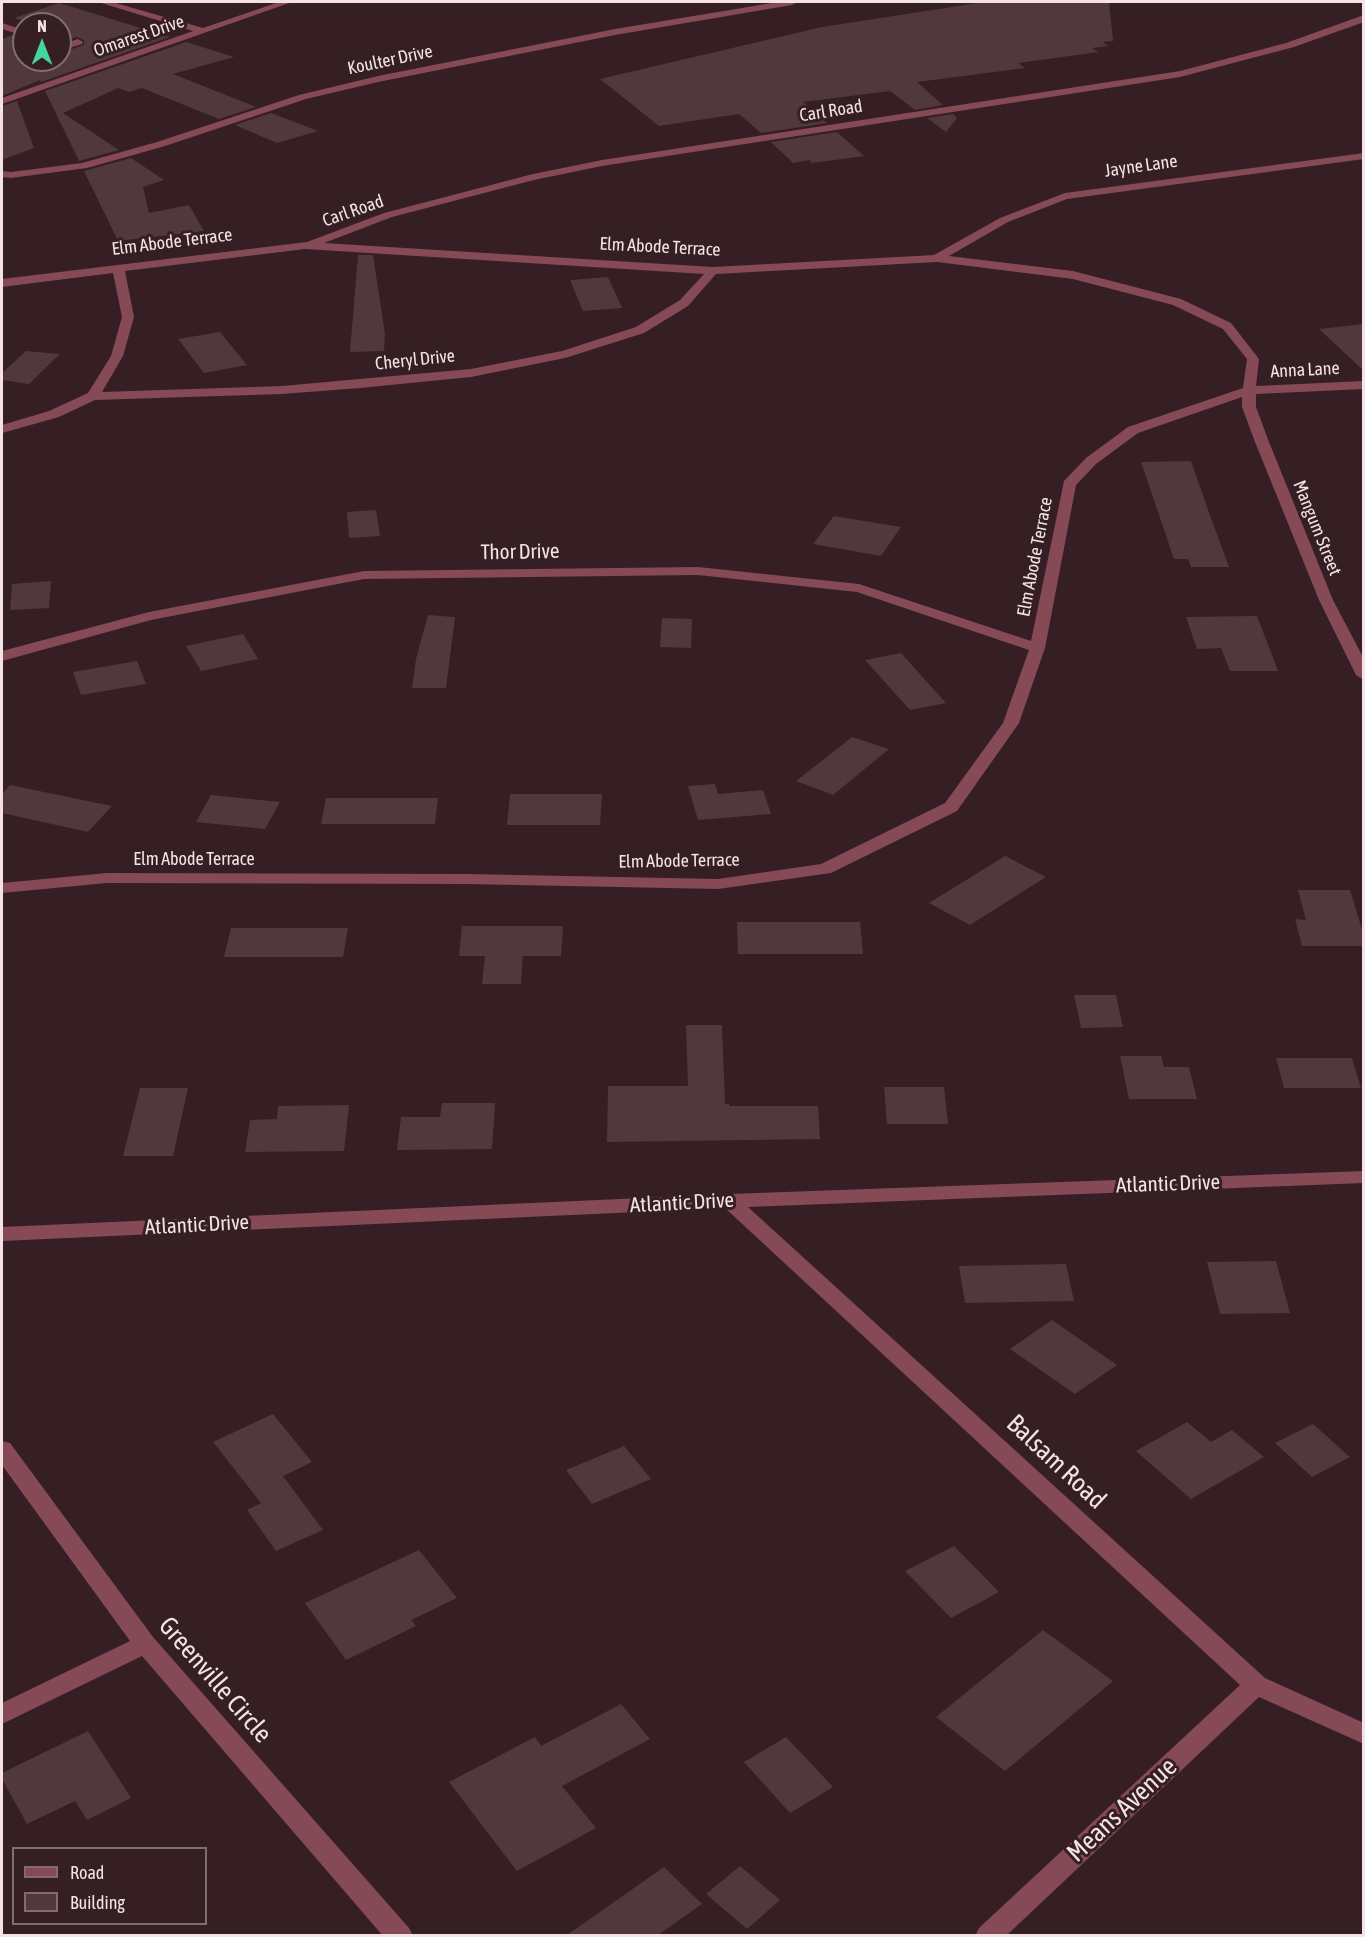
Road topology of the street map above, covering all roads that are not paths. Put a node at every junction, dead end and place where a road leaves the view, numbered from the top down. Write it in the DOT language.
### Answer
graph roads {
  1 [pos="104,2"];
  2 [pos="287,2"];
  3 [pos="792,2"];
  4 [pos="1364,18"];
  5 [pos="203,31"];
  6 [pos="78,42"];
  7 [pos="72,44"];
  8 [pos="2,101"];
  9 [pos="1364,156"];
  10 [pos="2,174"];
  11 [pos="304,245"];
  12 [pos="937,258"];
  13 [pos="118,268"];
  14 [pos="713,271"];
  15 [pos="2,283"];
  16 [pos="1364,385"];
  17 [pos="1249,390"];
  18 [pos="93,396"];
  19 [pos="2,429"];
  20 [pos="1037,648"];
  21 [pos="2,656"];
  22 [pos="1364,675"];
  23 [pos="2,888"];
  24 [pos="1364,1177"];
  25 [pos="730,1201"];
  26 [pos="2,1234"];
  27 [pos="2,1449"];
  28 [pos="145,1644"];
  29 [pos="1256,1685"];
  30 [pos="2,1714"];
  31 [pos="1364,1734"];
  32 [pos="400,1935"];
  33 [pos="988,1935"];
  1 -- 5 [label="street"];
  2 -- 5 [label="street, Omarest Drive"];
  3 -- 10 [label="street, Koulter Drive"];
  4 -- 11 [label="street, Carl Road"];
  5 -- 8 [label="street, Omarest Drive"];
  6 -- 7 [label="street"];
  9 -- 12 [label="street, Jayne Lane"];
  11 -- 13 [label="street, Elm Abode Terrace"];
  11 -- 14 [label="street, Elm Abode Terrace"];
  12 -- 14 [label="street, Elm Abode Terrace"];
  12 -- 17 [label="street, Elm Abode Terrace"];
  13 -- 15 [label="street, Elm Abode Terrace"];
  13 -- 18 [label="street"];
  14 -- 18 [label="street, Cheryl Drive"];
  16 -- 17 [label="street, Anna Lane"];
  17 -- 20 [label="street, Elm Abode Terrace"];
  17 -- 22 [label="street, Mangum Street"];
  18 -- 19 [label="street"];
  20 -- 21 [label="street, Thor Drive"];
  20 -- 23 [label="street, Elm Abode Terrace"];
  24 -- 25 [label="street, Atlantic Drive"];
  25 -- 26 [label="street, Atlantic Drive"];
  25 -- 29 [label="street, Balsam Road"];
  27 -- 28 [label="street, Greenville Circle"];
  28 -- 30 [label="street"];
  28 -- 32 [label="street, Greenville Circle"];
  29 -- 31 [label="street, Balsam Road"];
  29 -- 33 [label="street, Means Avenue"];
}
